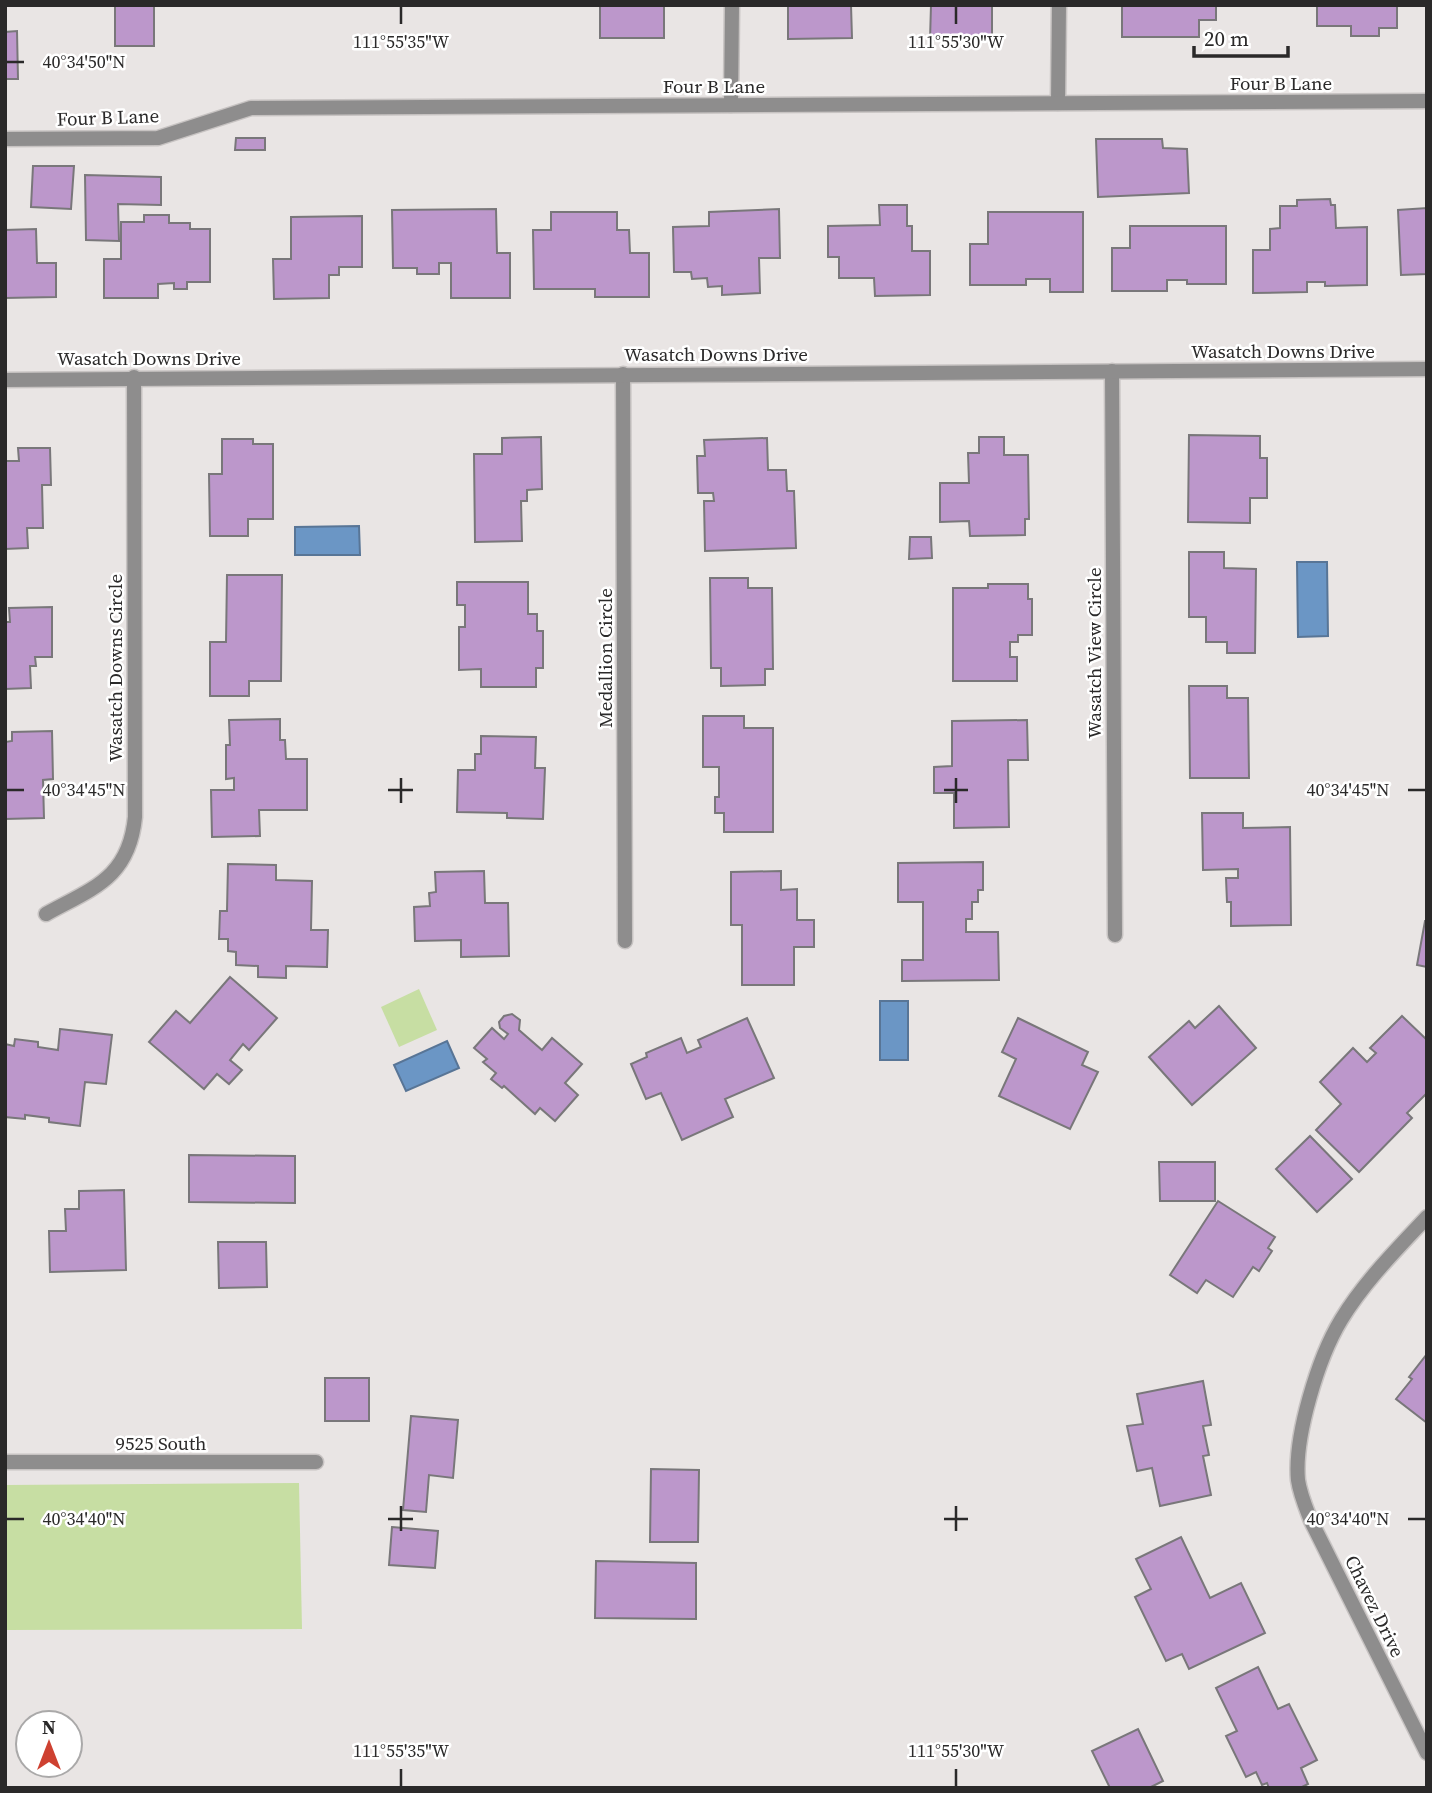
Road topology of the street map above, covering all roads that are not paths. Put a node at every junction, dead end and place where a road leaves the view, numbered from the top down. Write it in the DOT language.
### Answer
graph roads {
  1 [pos="732,5"];
  2 [pos="1059,5"];
  3 [pos="1427,101"];
  4 [pos="1058,103"];
  5 [pos="731,105"];
  6 [pos="5,139"];
  7 [pos="1427,369"];
  8 [pos="1112,371"];
  9 [pos="623,374"];
  10 [pos="134,377"];
  11 [pos="5,380"];
  12 [pos="46,914"];
  13 [pos="1115,935"];
  14 [pos="625,941"];
  15 [pos="1427,1217"];
  16 [pos="5,1462"];
  17 [pos="316,1462"];
  18 [pos="1427,1753"];
  1 -- 5 [label="street"];
  2 -- 4 [label="street"];
  3 -- 4 [label="street, Four B Lane"];
  4 -- 5 [label="street, Four B Lane"];
  5 -- 6 [label="street, Four B Lane"];
  7 -- 8 [label="street, Wasatch Downs Drive"];
  8 -- 9 [label="street, Wasatch Downs Drive"];
  8 -- 13 [label="street, Wasatch View Circle"];
  9 -- 10 [label="street, Wasatch Downs Drive"];
  9 -- 14 [label="street, Medallion Circle"];
  10 -- 11 [label="street, Wasatch Downs Drive"];
  10 -- 12 [label="street, Wasatch Downs Circle"];
  15 -- 18 [label="street, Chavez Drive"];
  16 -- 17 [label="street, 9525 South"];
}
